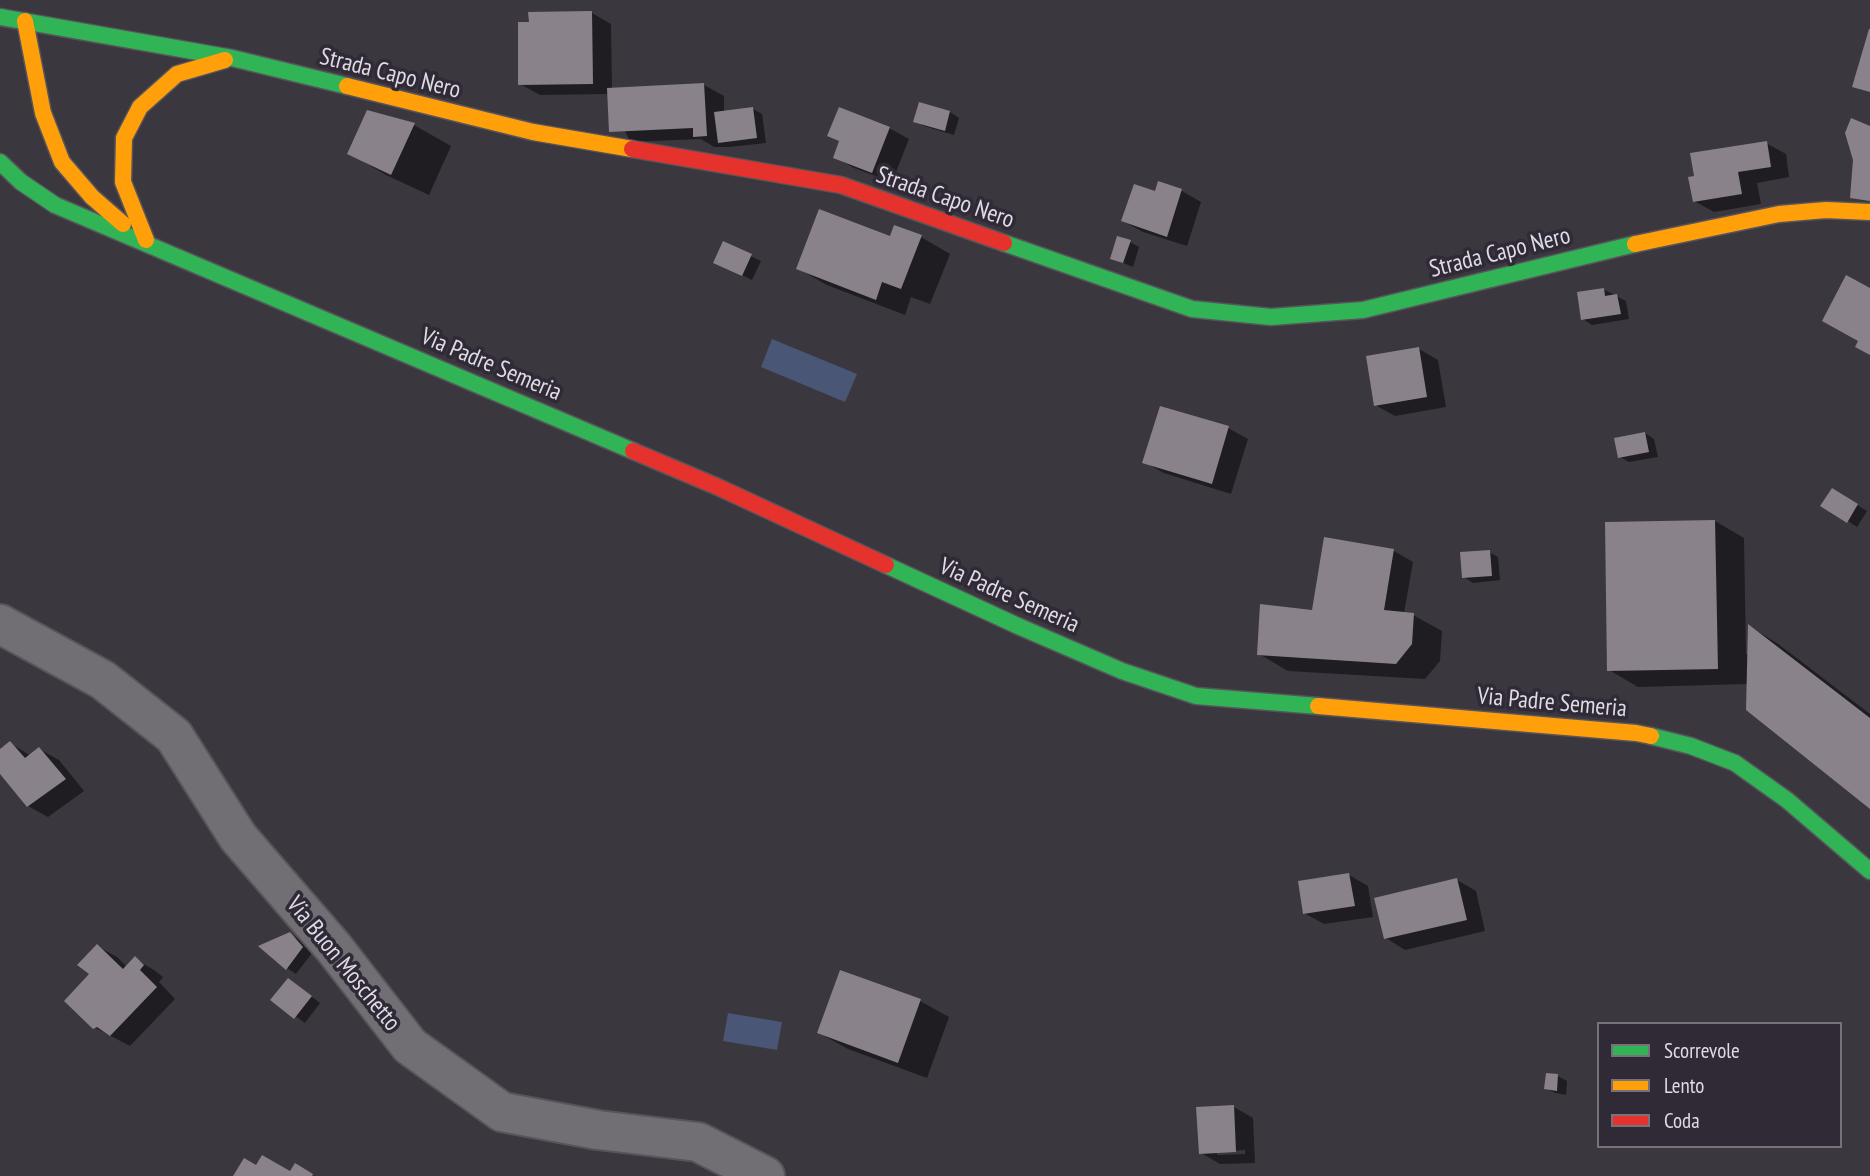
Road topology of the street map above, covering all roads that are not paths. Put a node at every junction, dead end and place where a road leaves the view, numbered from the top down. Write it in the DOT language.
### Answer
graph roads {
  1 [pos="0,17"];
  2 [pos="25,21"];
  3 [pos="8,34"];
  4 [pos="232,58"];
  5 [pos="0,162"];
  6 [pos="1870,212"];
  7 [pos="148,246"];
  8 [pos="0,624"];
  9 [pos="1870,871"];
  10 [pos="765,1176"];
  1 -- 2 [label="main road, Strada Capo Nero"];
  2 -- 3 [label="main road"];
  2 -- 4 [label="main road, Strada Capo Nero"];
  2 -- 7 [label="main road"];
  4 -- 6 [label="main road, Strada Capo Nero"];
  4 -- 7 [label="main road"];
  5 -- 7 [label="main road, Via Padre Semeria"];
  7 -- 9 [label="main road, Via Padre Semeria"];
  8 -- 10 [label="street, Via Buon Moschetto"];
}
